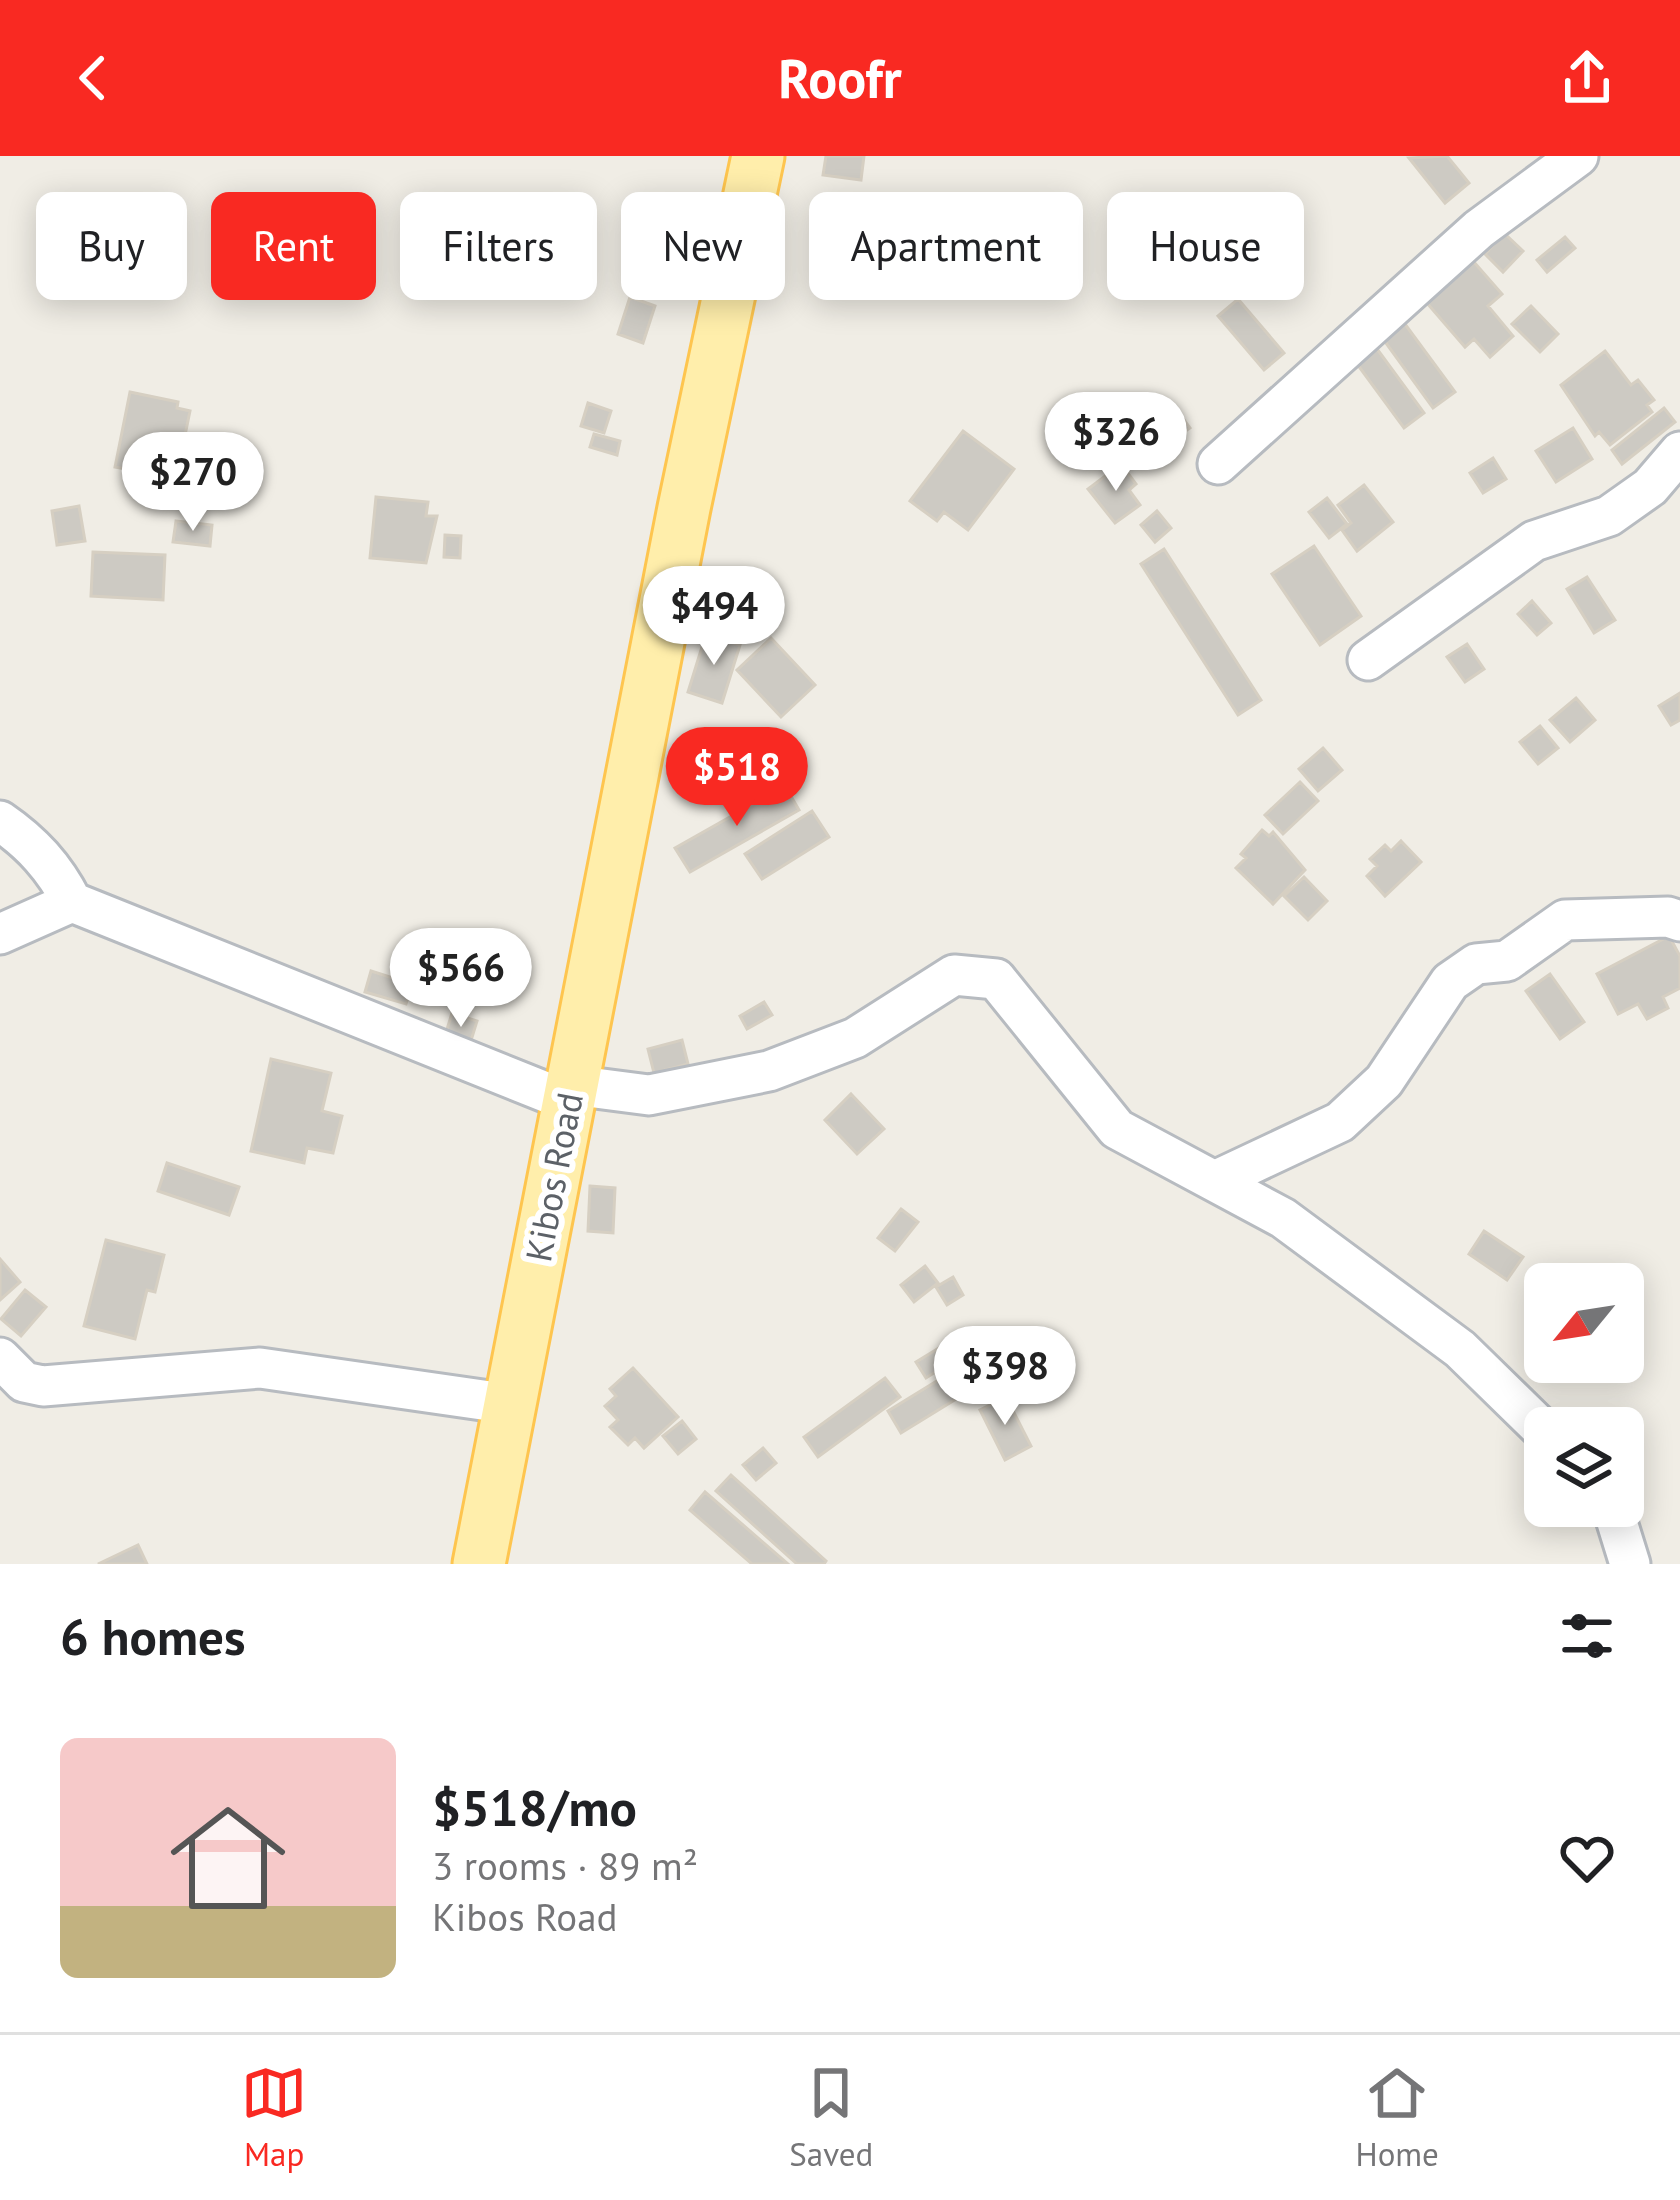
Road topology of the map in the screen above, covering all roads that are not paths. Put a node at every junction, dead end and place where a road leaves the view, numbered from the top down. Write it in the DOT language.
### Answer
graph roads {
  1 [pos="758,156"];
  2 [pos="1578,156"];
  3 [pos="1680,452"];
  4 [pos="1218,464"];
  5 [pos="1368,660"];
  6 [pos="0,820"];
  7 [pos="72,902"];
  8 [pos="1680,921"];
  9 [pos="0,934"];
  10 [pos="570,1093"];
  11 [pos="1219,1180"];
  12 [pos="0,1358"];
  13 [pos="510,1404"];
  14 [pos="1524,1411"];
  15 [pos="1619,1527"];
  16 [pos="479,1564"];
  17 [pos="1630,1564"];
  1 -- 10 [label="main road, Kibos Road"];
  2 -- 4 [label="street"];
  3 -- 5 [label="street"];
  6 -- 7 [label="street"];
  7 -- 9 [label="street"];
  7 -- 10 [label="street"];
  8 -- 11 [label="street"];
  10 -- 11 [label="street"];
  10 -- 13 [label="main road, Kibos Road"];
  11 -- 14 [label="street"];
  12 -- 13 [label="street"];
  13 -- 16 [label="main road, Kibos Road"];
  15 -- 17 [label="street"];
}
